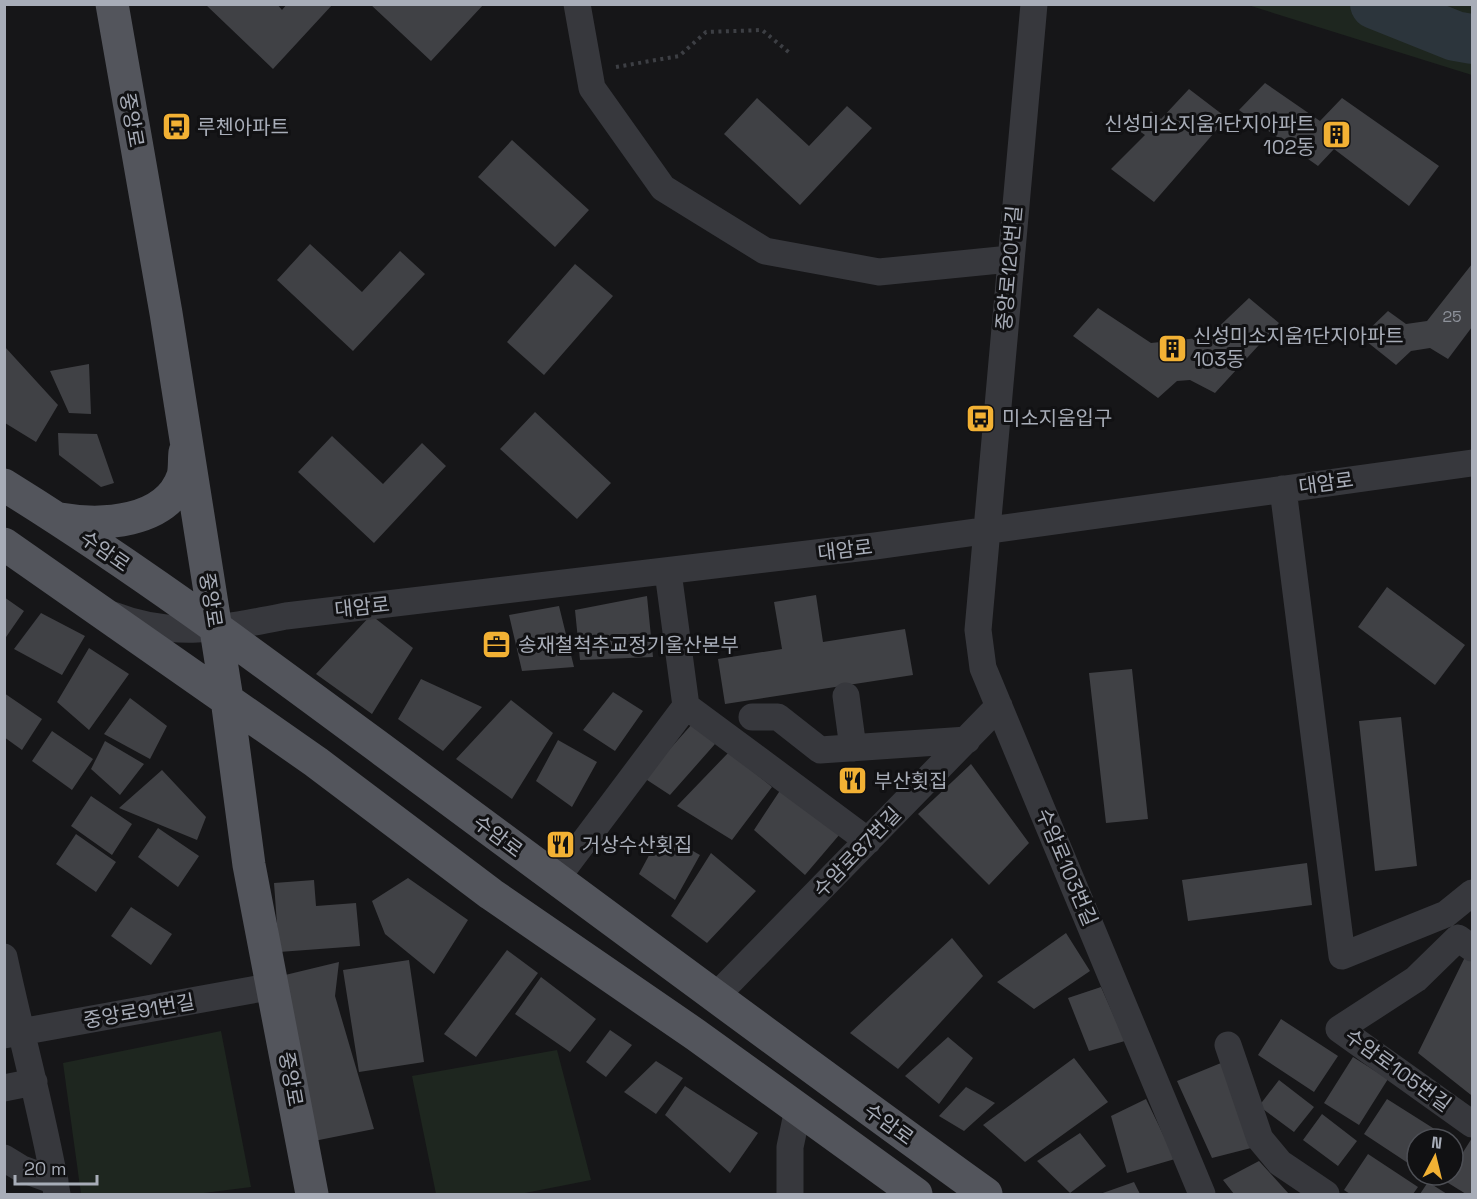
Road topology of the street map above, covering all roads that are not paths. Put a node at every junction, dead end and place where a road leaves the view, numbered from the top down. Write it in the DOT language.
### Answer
graph roads {
  1 [pos="112,4"];
  2 [pos="577,4"];
  3 [pos="1034,4"];
  4 [pos="1010,259"];
  5 [pos="186,441"];
  6 [pos="1473,463"];
  7 [pos="4,485"];
  8 [pos="1283,489"];
  9 [pos="60,519"];
  10 [pos="985,531"];
  11 [pos="4,544"];
  12 [pos="668,572"];
  13 [pos="101,610"];
  14 [pos="216,630"];
  15 [pos="846,696"];
  16 [pos="227,699"];
  17 [pos="686,706"];
  18 [pos="999,706"];
  19 [pos="752,717"];
  20 [pos="967,740"];
  21 [pos="853,748"];
  22 [pos="456,804"];
  23 [pos="868,841"];
  24 [pos="430,848"];
  25 [pos="556,879"];
  26 [pos="1473,893"];
  27 [pos="1473,948"];
  28 [pos="4,957"];
  29 [pos="274,986"];
  30 [pos="715,997"];
  31 [pos="12,1034"];
  32 [pos="1228,1045"];
  33 [pos="34,1082"];
  34 [pos="4,1088"];
  35 [pos="798,1109"];
  36 [pos="1473,1124"];
  37 [pos="4,1158"];
  38 [pos="56,1188"];
  39 [pos="312,1194"];
  40 [pos="790,1194"];
  41 [pos="916,1194"];
  42 [pos="986,1194"];
  43 [pos="1202,1194"];
  44 [pos="1326,1194"];
  1 -- 5 [label="main road, 중앙로"];
  2 -- 4 [label="street"];
  3 -- 4 [label="street, 중앙로120번길"];
  4 -- 10 [label="street, 중앙로120번길"];
  5 -- 9 [label="main road"];
  5 -- 14 [label="main road, 중앙로"];
  6 -- 8 [label="street, 대암로"];
  7 -- 9 [label="main road, 수암로"];
  8 -- 10 [label="street, 대암로"];
  8 -- 26 [label="street"];
  9 -- 14 [label="main road, 수암로"];
  10 -- 12 [label="street, 대암로"];
  10 -- 18 [label="street, 수암로103번길"];
  11 -- 13 [label="main road, 수암로"];
  12 -- 14 [label="street, 대암로"];
  12 -- 17 [label="street"];
  13 -- 14 [label="street, 대암로"];
  13 -- 16 [label="main road, 수암로"];
  14 -- 16 [label="main road, 중앙로"];
  14 -- 22 [label="main road, 수암로"];
  15 -- 21 [label="street"];
  16 -- 24 [label="main road, 수암로"];
  16 -- 29 [label="main road, 중앙로"];
  17 -- 23 [label="street"];
  17 -- 25 [label="street"];
  18 -- 20 [label="street, 수암로87번길"];
  18 -- 43 [label="street, 수암로103번길"];
  19 -- 21 [label="street"];
  20 -- 21 [label="street"];
  20 -- 23 [label="street, 수암로87번길"];
  22 -- 24 [label="main road"];
  22 -- 25 [label="main road, 수암로"];
  23 -- 30 [label="street, 수암로87번길"];
  24 -- 35 [label="main road, 수암로"];
  25 -- 30 [label="main road, 수암로"];
  27 -- 36 [label="street, 수암로105번길"];
  28 -- 31 [label="street"];
  29 -- 31 [label="street, 중앙로91번길"];
  29 -- 39 [label="main road, 중앙로"];
  30 -- 42 [label="main road, 수암로"];
  31 -- 33 [label="street"];
  32 -- 44 [label="street"];
  33 -- 34 [label="street"];
  33 -- 38 [label="street"];
  35 -- 40 [label="street"];
  35 -- 41 [label="main road, 수암로"];
  37 -- 38 [label="street"];
}
